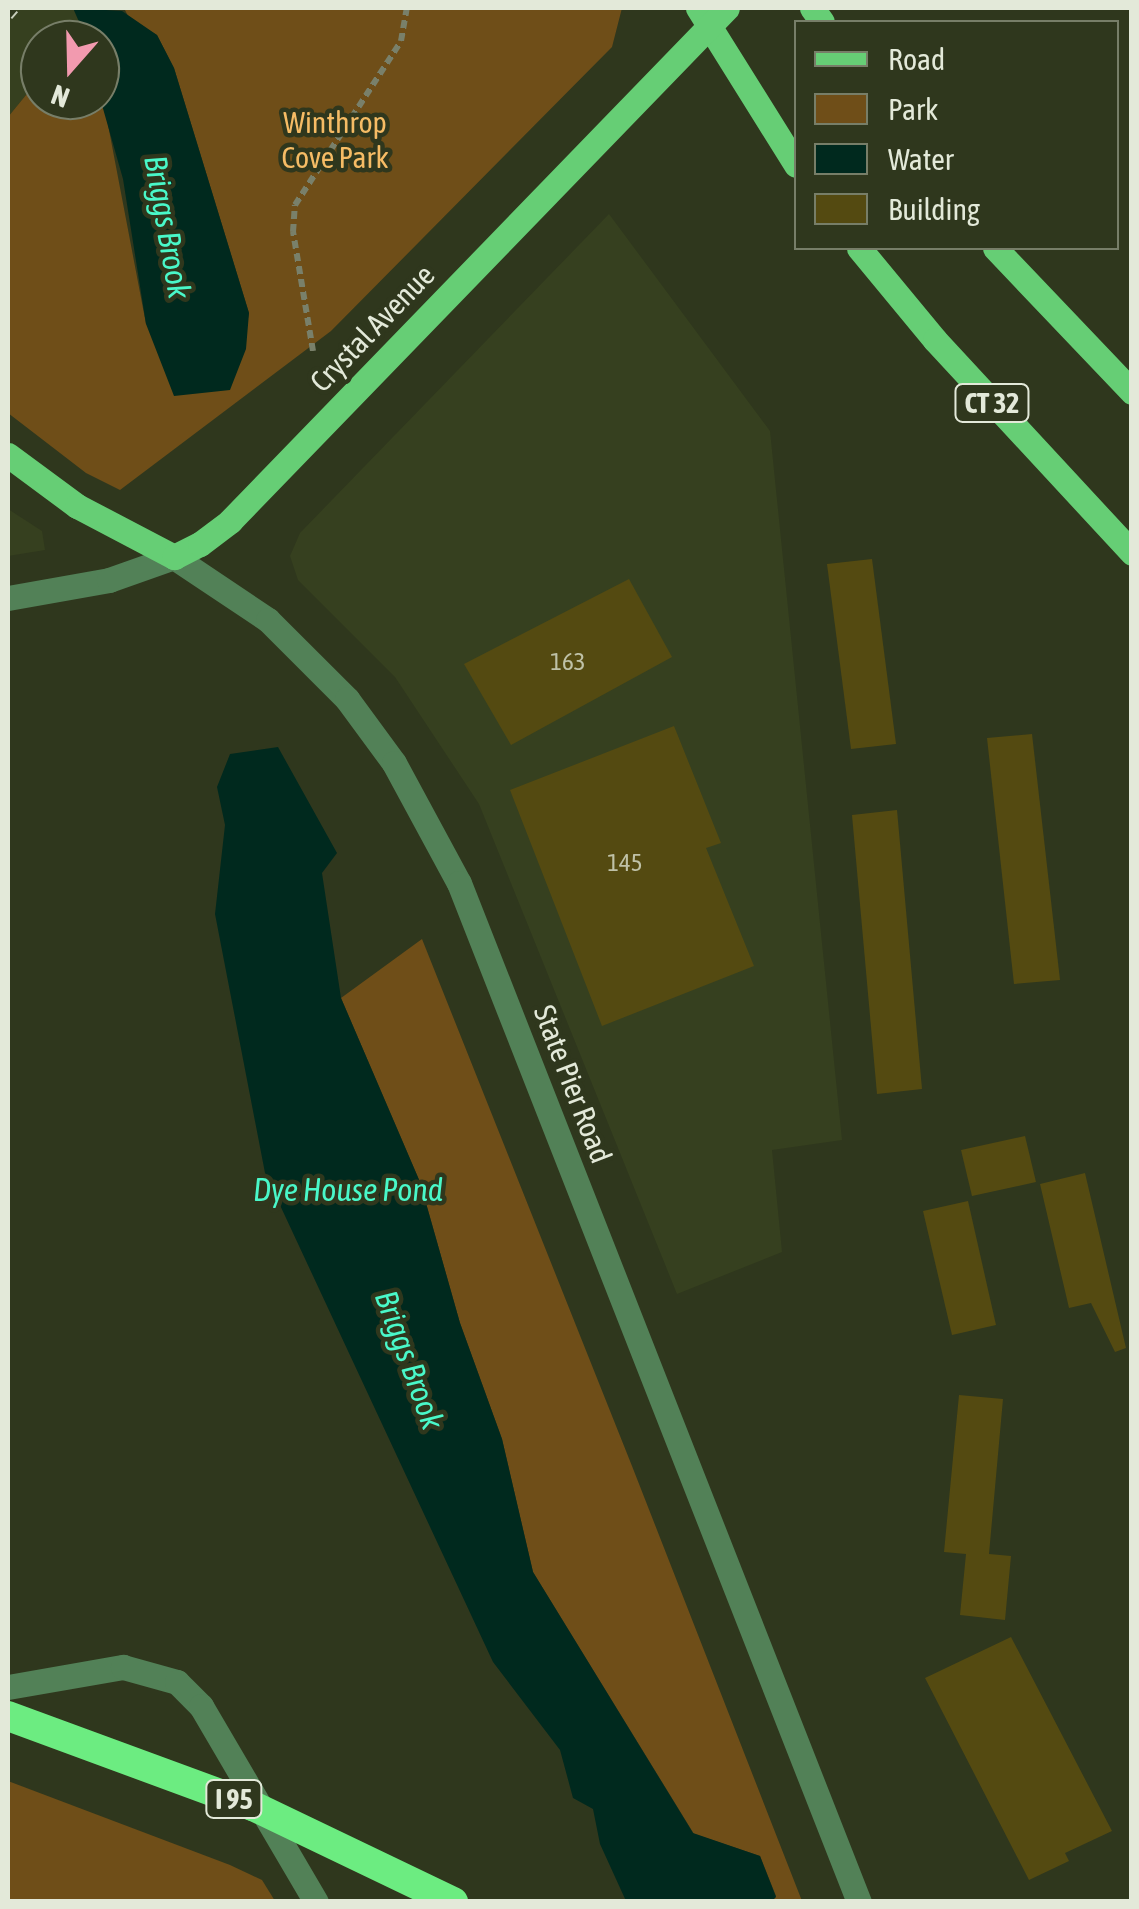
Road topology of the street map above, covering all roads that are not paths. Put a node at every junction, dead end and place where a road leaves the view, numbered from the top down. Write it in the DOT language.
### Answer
graph roads {
  1 [pos="727,8"];
  2 [pos="703,17"];
  3 [pos="794,162"];
  4 [pos="860,250"];
  5 [pos="997,250"];
  6 [pos="1132,392"];
  7 [pos="8,455"];
  8 [pos="1132,552"];
  9 [pos="174,558"];
  10 [pos="8,598"];
  11 [pos="8,1687"];
  12 [pos="8,1716"];
  13 [pos="316,1902"];
  14 [pos="453,1902"];
  15 [pos="859,1902"];
  1 -- 2 [label="main road, Crystal Avenue"];
  2 -- 3 [label="main road"];
  2 -- 9 [label="main road, Crystal Avenue"];
  4 -- 8 [label="main road, CT 32"];
  5 -- 6 [label="main road"];
  7 -- 9 [label="main road, State Pier Road"];
  9 -- 10 [label="street, Crystal Avenue"];
  9 -- 15 [label="street, State Pier Road"];
  11 -- 13 [label="street"];
  12 -- 14 [label="highway, I 95, bridge"];
}
